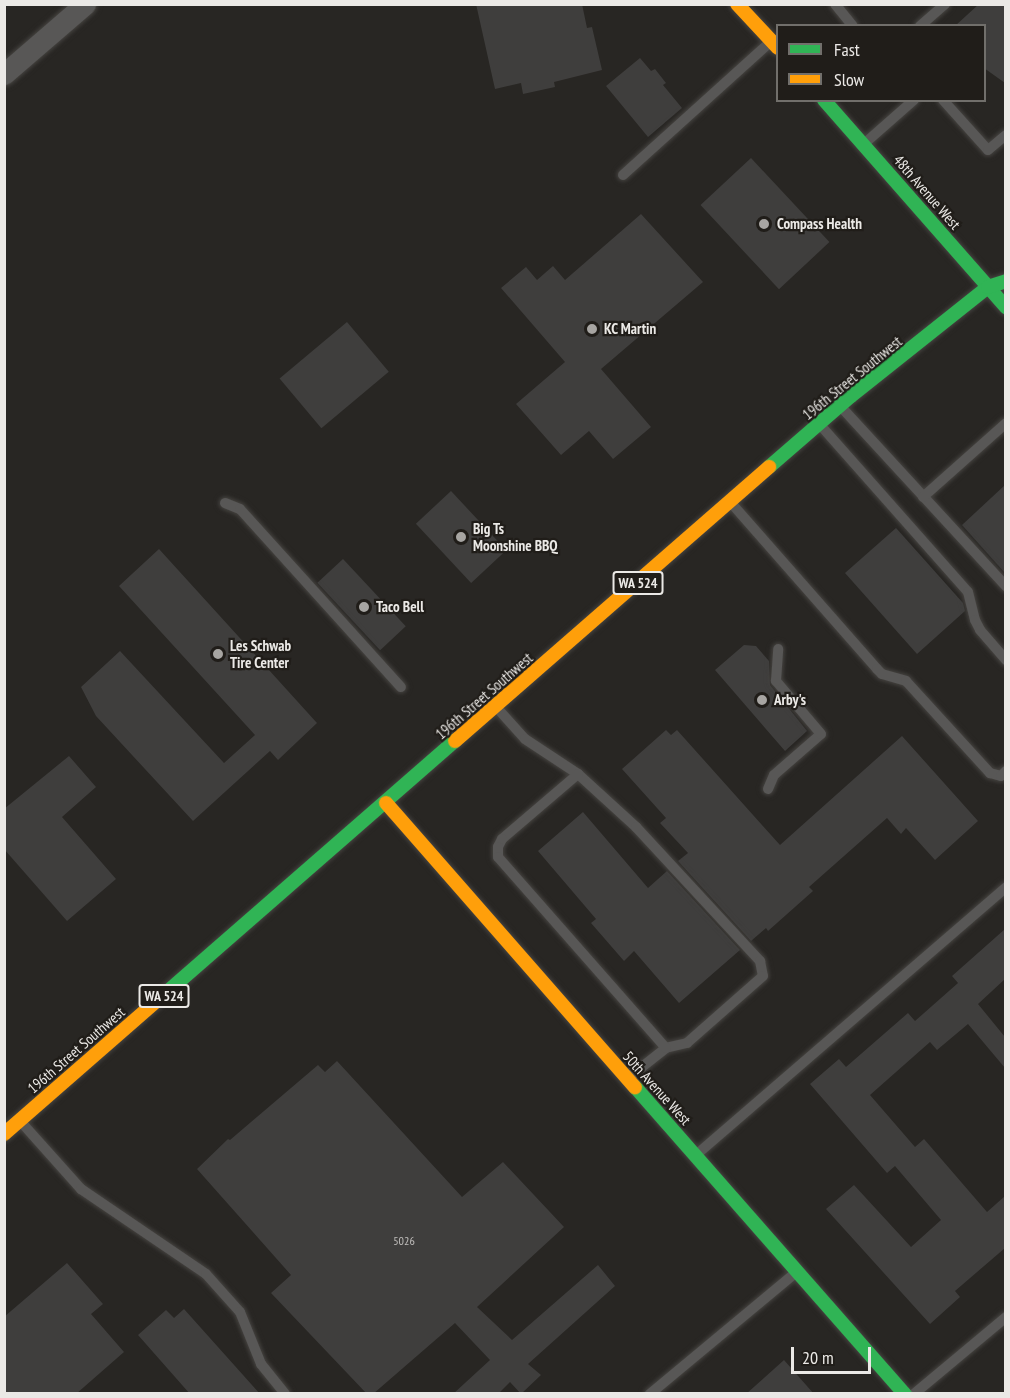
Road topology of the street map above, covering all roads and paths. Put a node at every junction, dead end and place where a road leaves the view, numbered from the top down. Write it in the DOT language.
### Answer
graph roads {
  1 [pos="86,4"];
  2 [pos="737,4"];
  3 [pos="835,4"];
  4 [pos="945,4"];
  5 [pos="851,24"];
  6 [pos="922,24"];
  7 [pos="774,44"];
  8 [pos="4,74"];
  9 [pos="827,102"];
  10 [pos="912,102"];
  11 [pos="945,102"];
  12 [pos="1005,135"];
  13 [pos="863,145"];
  14 [pos="623,175"];
  15 [pos="1000,266"];
  16 [pos="1005,281"];
  17 [pos="988,286"];
  18 [pos="1005,307"];
  19 [pos="840,406"];
  20 [pos="1005,423"];
  21 [pos="820,424"];
  22 [pos="923,497"];
  23 [pos="731,502"];
  24 [pos="225,503"];
  25 [pos="1005,586"];
  26 [pos="778,649"];
  27 [pos="1005,660"];
  28 [pos="400,687"];
  29 [pos="496,707"];
  30 [pos="1005,771"];
  31 [pos="578,774"];
  32 [pos="768,789"];
  33 [pos="386,803"];
  34 [pos="1005,888"];
  35 [pos="666,1048"];
  36 [pos="627,1078"];
  37 [pos="20,1121"];
  38 [pos="4,1134"];
  39 [pos="696,1155"];
  40 [pos="798,1272"];
  41 [pos="1005,1317"];
  42 [pos="285,1394"];
  43 [pos="650,1394"];
  44 [pos="905,1394"];
  45 [pos="914,1394"];
  1 -- 8 [label="street"];
  2 -- 7 [label="main road"];
  3 -- 5 [label="lane"];
  4 -- 6 [label="lane"];
  7 -- 14 [label="lane"];
  9 -- 13 [label="main road, 48th Avenue West"];
  10 -- 13 [label="lane"];
  11 -- 12 [label="lane"];
  13 -- 17 [label="main road, 48th Avenue West"];
  15 -- 17 [label="main road, 196th Street Southwest / WA 524"];
  16 -- 17 [label="main road, 196th Street Southwest"];
  17 -- 18 [label="main road, 48th Avenue West"];
  17 -- 19 [label="main road, 196th Street Southwest / WA 524"];
  19 -- 21 [label="main road, 196th Street Southwest / WA 524"];
  19 -- 22 [label="lane"];
  20 -- 22 [label="lane"];
  21 -- 23 [label="main road, 196th Street Southwest / WA 524"];
  21 -- 27 [label="lane"];
  22 -- 25 [label="lane"];
  23 -- 29 [label="main road, 196th Street Southwest / WA 524"];
  23 -- 30 [label="lane"];
  24 -- 28 [label="lane"];
  26 -- 32 [label="lane"];
  29 -- 31 [label="lane"];
  29 -- 33 [label="main road, 196th Street Southwest / WA 524"];
  31 -- 35 [label="lane"];
  31 -- 35 [label="lane"];
  33 -- 36 [label="main road, 50th Avenue West"];
  33 -- 37 [label="main road, 196th Street Southwest / WA 524"];
  34 -- 39 [label="lane"];
  35 -- 36 [label="lane"];
  36 -- 39 [label="main road, 50th Avenue West"];
  37 -- 38 [label="main road, 196th Street Southwest / WA 524"];
  37 -- 42 [label="lane"];
  39 -- 40 [label="main road, 50th Avenue West"];
  40 -- 43 [label="lane"];
  40 -- 44 [label="main road, 50th Avenue West"];
  41 -- 45 [label="lane"];
}
